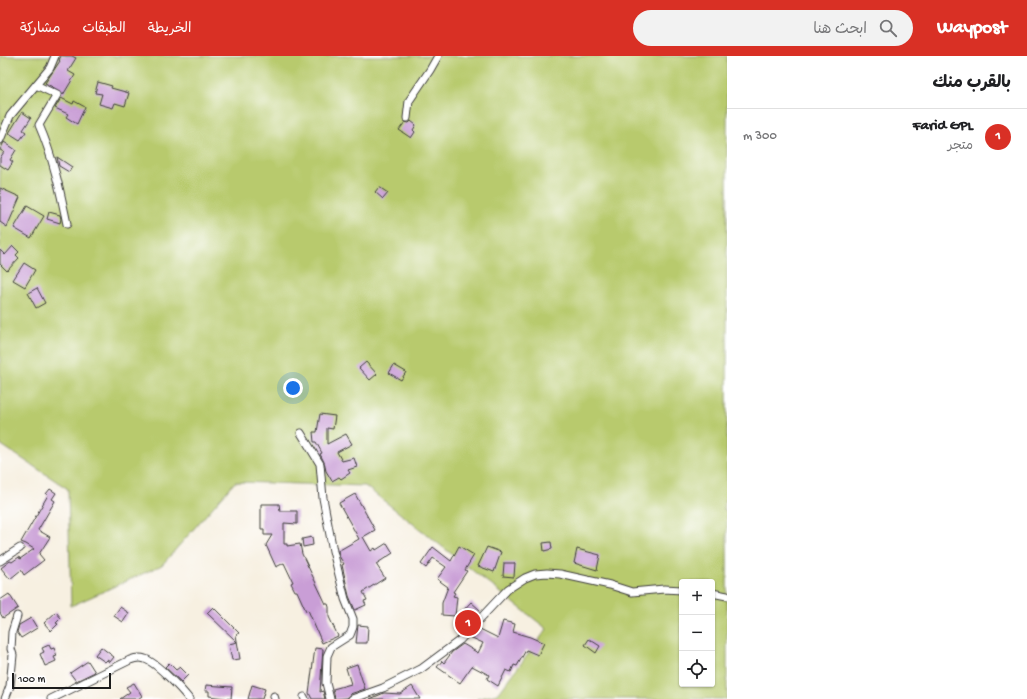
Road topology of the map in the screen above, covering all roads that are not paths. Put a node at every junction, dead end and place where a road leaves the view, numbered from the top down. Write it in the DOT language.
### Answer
graph roads {
  1 [pos="55,56"];
  2 [pos="438,56"];
  3 [pos="36,85"];
  4 [pos="407,118"];
  5 [pos="0,140"];
  6 [pos="67,224"];
  7 [pos="301,432"];
  8 [pos="20,548"];
  9 [pos="0,561"];
  10 [pos="679,590"];
  11 [pos="715,594"];
  12 [pos="727,596"];
  13 [pos="17,616"];
  14 [pos="65,696"];
  15 [pos="5,699"];
  16 [pos="51,699"];
  17 [pos="189,699"];
  18 [pos="330,699"];
  19 [pos="352,699"];
  1 -- 3 [label="street"];
  2 -- 4 [label="street"];
  3 -- 5 [label="street"];
  3 -- 6 [label="street"];
  7 -- 18 [label="street"];
  8 -- 9 [label="street"];
  10 -- 19 [label="street"];
  11 -- 12 [label="street"];
  13 -- 15 [label="street"];
  14 -- 16 [label="street"];
  14 -- 17 [label="street"];
}
